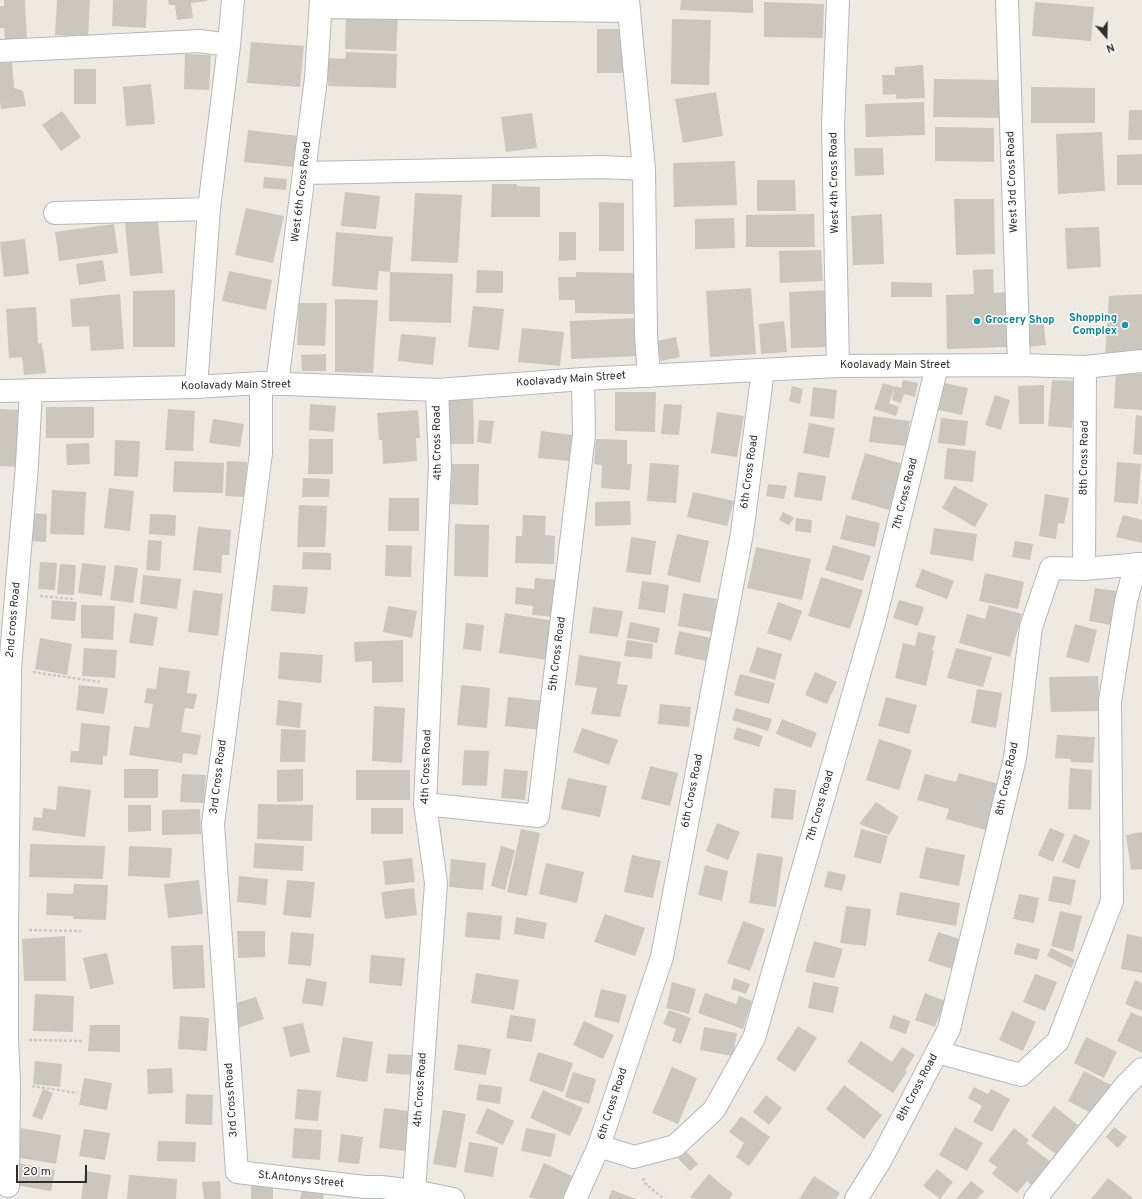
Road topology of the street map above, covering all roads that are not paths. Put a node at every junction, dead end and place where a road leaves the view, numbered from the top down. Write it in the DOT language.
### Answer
graph roads {
  1 [pos="233,0"];
  2 [pos="838,0"];
  3 [pos="1007,0"];
  4 [pos="321,3"];
  5 [pos="628,6"];
  6 [pos="229,45"];
  7 [pos="0,51"];
  8 [pos="644,169"];
  9 [pos="305,173"];
  10 [pos="208,210"];
  11 [pos="55,214"];
  12 [pos="1142,361"];
  13 [pos="1018,365"];
  14 [pos="838,366"];
  15 [pos="937,366"];
  16 [pos="1085,367"];
  17 [pos="763,370"];
  18 [pos="649,376"];
  19 [pos="582,379"];
  20 [pos="269,383"];
  21 [pos="196,387"];
  22 [pos="31,390"];
  23 [pos="437,390"];
  24 [pos="0,391"];
  25 [pos="1139,564"];
  26 [pos="1084,569"];
  27 [pos="425,804"];
  28 [pos="937,1052"];
  29 [pos="1142,1069"];
  30 [pos="599,1146"];
  31 [pos="237,1172"];
  32 [pos="8,1186"];
  33 [pos="414,1191"];
  34 [pos="364,1193"];
  35 [pos="453,1199"];
  36 [pos="575,1199"];
  37 [pos="856,1199"];
  38 [pos="1035,1199"];
  1 -- 6 [label="street"];
  2 -- 14 [label="street, West 4th Cross Road"];
  3 -- 13 [label="street, West 3rd Cross Road"];
  4 -- 5 [label="street"];
  4 -- 9 [label="street, West 6th Cross Road"];
  5 -- 8 [label="street"];
  6 -- 7 [label="street"];
  6 -- 10 [label="street"];
  8 -- 9 [label="street"];
  8 -- 18 [label="street"];
  9 -- 20 [label="street, West 6th Cross Road"];
  10 -- 11 [label="street"];
  10 -- 21 [label="street"];
  12 -- 16 [label="street, Koolavady Main Street"];
  13 -- 15 [label="street, Koolavady Main Street"];
  13 -- 16 [label="street, Koolavady Main Street"];
  14 -- 15 [label="street, Koolavady Main Street"];
  14 -- 17 [label="street, Koolavady Main Street"];
  15 -- 30 [label="street, 7th Cross Road"];
  16 -- 26 [label="street, 8th Cross Road"];
  17 -- 18 [label="street, Koolavady Main Street"];
  17 -- 30 [label="street, 6th Cross Road"];
  18 -- 19 [label="street, Koolavady Main Street"];
  19 -- 23 [label="street, Koolavady Main Street"];
  19 -- 27 [label="street, 5th Cross Road"];
  20 -- 21 [label="street, Koolavady Main Street"];
  20 -- 23 [label="street, Koolavady Main Street"];
  20 -- 31 [label="street, 3rd Cross Road"];
  21 -- 22 [label="street, Koolavady Main Street"];
  22 -- 24 [label="street, Koolavady Main Street"];
  22 -- 32 [label="street, 2nd cross Road"];
  23 -- 27 [label="street, 4th Cross Road"];
  25 -- 26 [label="street"];
  25 -- 28 [label="street"];
  26 -- 28 [label="street, 8th Cross Road"];
  27 -- 33 [label="street, 4th Cross Road"];
  28 -- 37 [label="street, 8th Cross Road"];
  29 -- 38 [label="street"];
  30 -- 36 [label="street, 6th Cross Road"];
  31 -- 34 [label="street, St.Antonys Street"];
  33 -- 34 [label="street, St.Antonys Street"];
  33 -- 35 [label="street, St.Antonys Street"];
}
